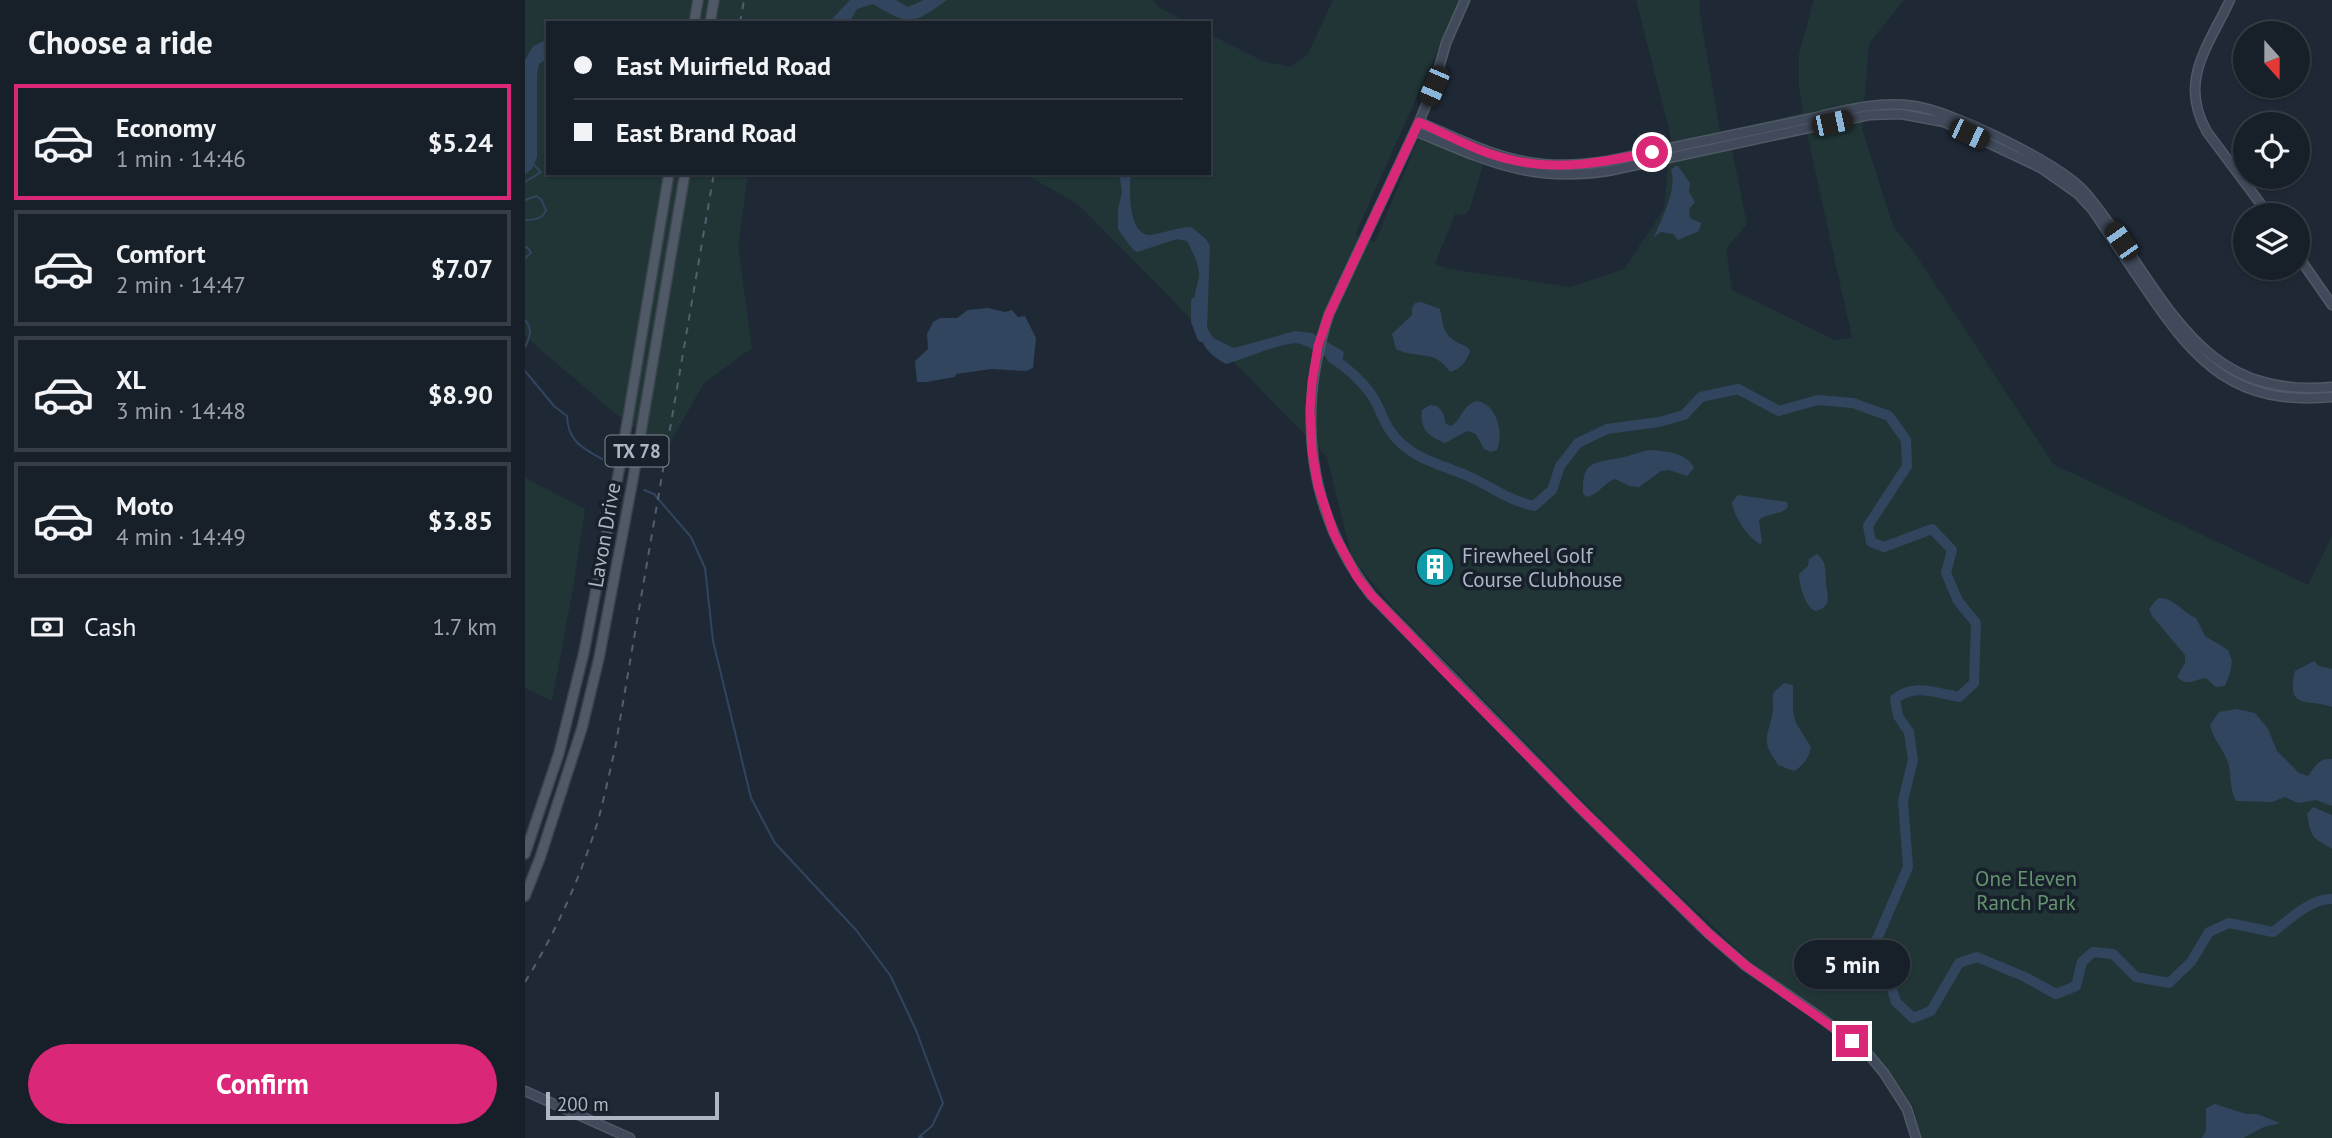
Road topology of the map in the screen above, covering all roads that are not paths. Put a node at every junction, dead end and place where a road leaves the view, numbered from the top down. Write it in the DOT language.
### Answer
graph roads {
  1 [pos="698,0"];
  2 [pos="714,0"];
  3 [pos="1465,0"];
  4 [pos="2230,0"];
  5 [pos="694,21"];
  6 [pos="710,21"];
  7 [pos="1419,122"];
  8 [pos="1415,131"];
  9 [pos="669,175"];
  10 [pos="685,175"];
  11 [pos="2260,203"];
  12 [pos="2310,273"];
  13 [pos="2332,305"];
  14 [pos="2332,387"];
  15 [pos="2332,397"];
  16 [pos="525,854"];
  17 [pos="525,896"];
  18 [pos="525,1091"];
  19 [pos="630,1138"];
  20 [pos="1916,1138"];
  1 -- 5 [label="main road"];
  2 -- 6 [label="main road"];
  3 -- 7 [label="street"];
  4 -- 11 [label="street"];
  7 -- 8 [label="street"];
  7 -- 14 [label="street"];
  8 -- 15 [label="street"];
  8 -- 20 [label="street"];
  9 -- 16 [label="main road, Lavon Drive / TX 78"];
  10 -- 17 [label="main road, Lavon Drive / TX 78"];
  12 -- 13 [label="street"];
  18 -- 19 [label="street"];
}
